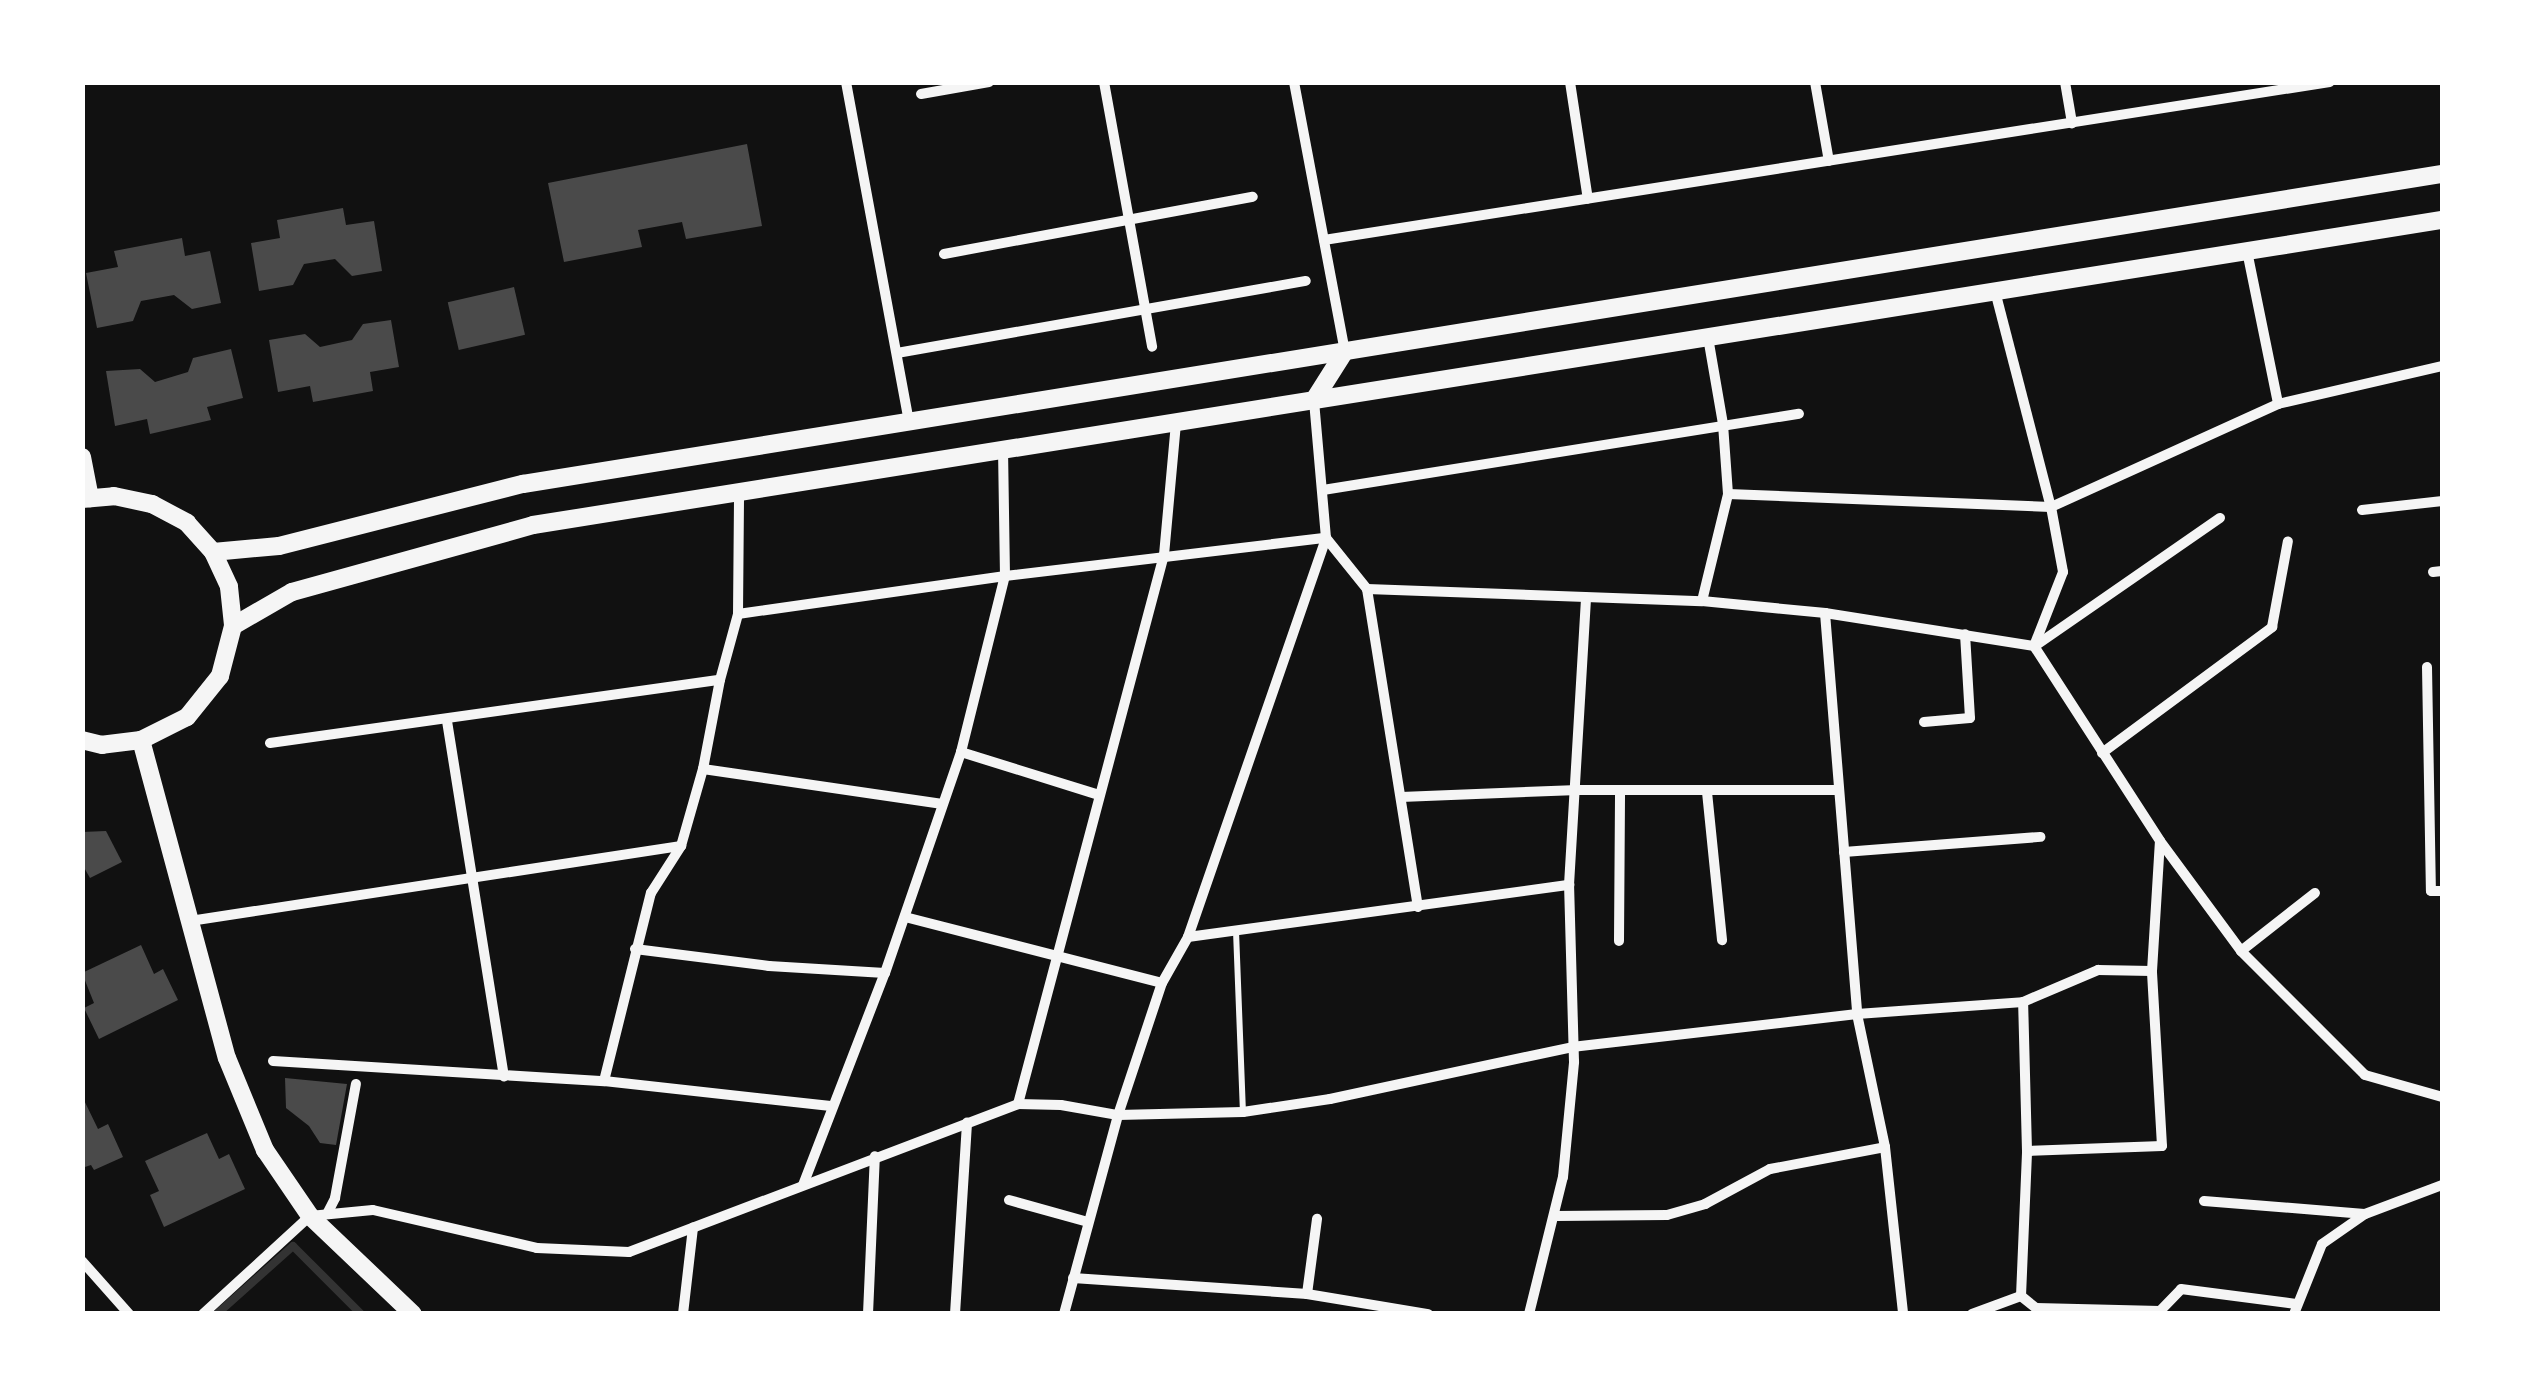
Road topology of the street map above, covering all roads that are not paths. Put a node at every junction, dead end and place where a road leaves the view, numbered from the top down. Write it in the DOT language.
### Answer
graph roads {
  1 [pos="846,82"];
  2 [pos="989,82"];
  3 [pos="1104,82"];
  4 [pos="1294,82"];
  5 [pos="1570,82"];
  6 [pos="1815,82"];
  7 [pos="2066,82"];
  8 [pos="2330,82"];
  9 [pos="2277,86"];
  10 [pos="921,94"];
  11 [pos="2072,123"];
  12 [pos="1829,161"];
  13 [pos="2442,174"];
  14 [pos="1253,197"];
  15 [pos="1588,199"];
  16 [pos="1128,217"];
  17 [pos="2442,220"];
  18 [pos="1324,240"];
  19 [pos="2246,251"];
  20 [pos="944,254"];
  21 [pos="1306,281"];
  22 [pos="1995,292"];
  23 [pos="1145,309"];
  24 [pos="1708,337"];
  25 [pos="1152,346"];
  26 [pos="1345,350"];
  27 [pos="897,352"];
  28 [pos="2442,366"];
  29 [pos="1314,400"];
  30 [pos="2278,404"];
  31 [pos="1799,414"];
  32 [pos="909,421"];
  33 [pos="1176,422"];
  34 [pos="1724,424"];
  35 [pos="1003,450"];
  36 [pos="82,457"];
  37 [pos="1323,490"];
  38 [pos="739,492"];
  39 [pos="1728,494"];
  40 [pos="86,499"];
  41 [pos="2442,501"];
  42 [pos="2051,507"];
  43 [pos="2362,510"];
  44 [pos="2220,518"];
  45 [pos="1326,538"];
  46 [pos="2288,541"];
  47 [pos="212,552"];
  48 [pos="1164,555"];
  49 [pos="1005,576"];
  50 [pos="1367,588"];
  51 [pos="1586,598"];
  52 [pos="1702,601"];
  53 [pos="1825,613"];
  54 [pos="738,614"];
  55 [pos="233,626"];
  56 [pos="1965,634"];
  57 [pos="2034,646"];
  58 [pos="2427,667"];
  59 [pos="720,680"];
  60 [pos="447,721"];
  61 [pos="1924,722"];
  62 [pos="82,740"];
  63 [pos="141,740"];
  64 [pos="270,743"];
  65 [pos="961,752"];
  66 [pos="2102,754"];
  67 [pos="704,769"];
  68 [pos="1578,790"];
  69 [pos="1620,790"];
  70 [pos="1839,790"];
  71 [pos="1708,792"];
  72 [pos="1099,795"];
  73 [pos="1401,797"];
  74 [pos="942,804"];
  75 [pos="2040,838"];
  76 [pos="2160,841"];
  77 [pos="682,846"];
  78 [pos="1844,852"];
  79 [pos="473,878"];
  80 [pos="1569,886"];
  81 [pos="2442,891"];
  82 [pos="2315,893"];
  83 [pos="1418,907"];
  84 [pos="905,917"];
  85 [pos="190,921"];
  86 [pos="1236,931"];
  87 [pos="1188,937"];
  88 [pos="1620,940"];
  89 [pos="1722,940"];
  90 [pos="635,950"];
  91 [pos="2241,951"];
  92 [pos="1054,957"];
  93 [pos="2152,970"];
  94 [pos="885,973"];
  95 [pos="1162,983"];
  96 [pos="2023,1002"];
  97 [pos="1857,1014"];
  98 [pos="1572,1047"];
  99 [pos="274,1061"];
  100 [pos="504,1076"];
  101 [pos="604,1081"];
  102 [pos="356,1084"];
  103 [pos="2442,1097"];
  104 [pos="1018,1104"];
  105 [pos="831,1106"];
  106 [pos="1244,1112"];
  107 [pos="1118,1115"];
  108 [pos="967,1122"];
  109 [pos="1885,1147"];
  110 [pos="2026,1152"];
  111 [pos="875,1156"];
  112 [pos="802,1185"];
  113 [pos="2442,1185"];
  114 [pos="1009,1200"];
  115 [pos="2204,1201"];
  116 [pos="2365,1214"];
  117 [pos="318,1215"];
  118 [pos="1556,1216"];
  119 [pos="1317,1219"];
  120 [pos="1088,1222"];
  121 [pos="693,1228"];
  122 [pos="82,1261"];
  123 [pos="1073,1278"];
  124 [pos="1307,1294"];
  125 [pos="2021,1296"];
  126 [pos="2295,1309"];
  127 [pos="129,1314"];
  128 [pos="203,1314"];
  129 [pos="412,1314"];
  130 [pos="683,1314"];
  131 [pos="868,1314"];
  132 [pos="956,1314"];
  133 [pos="1064,1314"];
  134 [pos="1428,1314"];
  135 [pos="1529,1314"];
  136 [pos="1903,1314"];
  137 [pos="1972,1314"];
  1 -- 27 [label="street"];
  2 -- 10 [label="street"];
  3 -- 16 [label="street"];
  4 -- 18 [label="street"];
  5 -- 15 [label="street"];
  6 -- 12 [label="street"];
  7 -- 11 [label="street"];
  8 -- 9 [label="street"];
  9 -- 11 [label="street"];
  11 -- 12 [label="street"];
  12 -- 15 [label="street"];
  13 -- 26 [label="main road"];
  14 -- 16 [label="street"];
  15 -- 18 [label="street"];
  16 -- 20 [label="street"];
  16 -- 23 [label="street"];
  17 -- 19 [label="main road"];
  18 -- 26 [label="street"];
  19 -- 22 [label="main road"];
  19 -- 30 [label="street"];
  21 -- 23 [label="street"];
  22 -- 24 [label="main road"];
  22 -- 42 [label="street"];
  23 -- 25 [label="street"];
  23 -- 27 [label="street"];
  24 -- 29 [label="main road"];
  24 -- 34 [label="street"];
  26 -- 29 [label="main road"];
  26 -- 32 [label="main road"];
  27 -- 32 [label="street"];
  28 -- 30 [label="street"];
  29 -- 33 [label="main road"];
  29 -- 37 [label="street"];
  30 -- 42 [label="street"];
  31 -- 34 [label="street"];
  32 -- 47 [label="main road"];
  33 -- 35 [label="main road"];
  33 -- 48 [label="street"];
  34 -- 37 [label="street"];
  34 -- 39 [label="street"];
  35 -- 38 [label="main road"];
  35 -- 49 [label="street"];
  36 -- 40 [label="main road"];
  37 -- 45 [label="street"];
  38 -- 54 [label="street"];
  38 -- 55 [label="main road"];
  39 -- 42 [label="street"];
  39 -- 52 [label="street"];
  40 -- 47 [label="main road"];
  41 -- 43 [label="street"];
  42 -- 57 [label="street"];
  44 -- 57 [label="street"];
  45 -- 48 [label="street"];
  45 -- 50 [label="street"];
  45 -- 87 [label="street"];
  46 -- 66 [label="street"];
  47 -- 55 [label="main road"];
  48 -- 49 [label="street"];
  48 -- 72 [label="street"];
  49 -- 54 [label="street"];
  49 -- 65 [label="street"];
  50 -- 51 [label="street"];
  50 -- 73 [label="street"];
  51 -- 52 [label="street"];
  51 -- 68 [label="street"];
  52 -- 53 [label="street"];
  53 -- 56 [label="street"];
  53 -- 70 [label="street"];
  54 -- 59 [label="street"];
  55 -- 63 [label="main road"];
  56 -- 57 [label="street"];
  56 -- 61 [label="street"];
  57 -- 66 [label="street"];
  58 -- 81 [label="street"];
  59 -- 60 [label="street"];
  59 -- 67 [label="street"];
  60 -- 64 [label="street"];
  60 -- 79 [label="street"];
  62 -- 63 [label="main road"];
  63 -- 85 [label="main road"];
  65 -- 72 [label="street"];
  65 -- 74 [label="street"];
  66 -- 76 [label="street"];
  67 -- 74 [label="street"];
  67 -- 77 [label="street"];
  68 -- 69 [label="street"];
  68 -- 73 [label="street"];
  68 -- 80 [label="street"];
  69 -- 71 [label="street"];
  69 -- 88 [label="street"];
  70 -- 71 [label="street"];
  70 -- 78 [label="street"];
  71 -- 89 [label="street"];
  72 -- 92 [label="street"];
  73 -- 83 [label="street"];
  74 -- 84 [label="street"];
  75 -- 78 [label="street"];
  76 -- 91 [label="street"];
  76 -- 93 [label="street"];
  77 -- 79 [label="street"];
  77 -- 90 [label="street"];
  78 -- 97 [label="street"];
  79 -- 85 [label="street"];
  79 -- 100 [label="street"];
  80 -- 83 [label="street"];
  80 -- 98 [label="street"];
  82 -- 91 [label="street"];
  83 -- 86 [label="street"];
  84 -- 92 [label="street"];
  84 -- 94 [label="street"];
  85 -- 117 [label="main road"];
  86 -- 87 [label="street"];
  86 -- 106 [label="lane"];
  87 -- 95 [label="street"];
  90 -- 94 [label="street"];
  90 -- 101 [label="street"];
  91 -- 103 [label="street"];
  92 -- 95 [label="street"];
  92 -- 104 [label="street"];
  93 -- 96 [label="street"];
  93 -- 110 [label="street"];
  94 -- 105 [label="street"];
  95 -- 107 [label="street"];
  96 -- 97 [label="street"];
  96 -- 110 [label="street"];
  97 -- 98 [label="street"];
  97 -- 109 [label="street"];
  98 -- 106 [label="street"];
  98 -- 118 [label="street"];
  99 -- 100 [label="street"];
  100 -- 101 [label="street"];
  101 -- 105 [label="street"];
  102 -- 117 [label="street"];
  104 -- 107 [label="street"];
  104 -- 108 [label="street"];
  105 -- 112 [label="street"];
  106 -- 107 [label="street"];
  107 -- 120 [label="street"];
  108 -- 111 [label="street"];
  108 -- 132 [label="street"];
  109 -- 118 [label="street"];
  109 -- 136 [label="street"];
  110 -- 125 [label="street"];
  111 -- 112 [label="street"];
  111 -- 131 [label="street"];
  112 -- 121 [label="street"];
  113 -- 116 [label="street"];
  114 -- 120 [label="street"];
  115 -- 116 [label="street"];
  116 -- 126 [label="street"];
  117 -- 121 [label="street"];
  117 -- 128 [label="street"];
  117 -- 129 [label="main road"];
  118 -- 135 [label="street"];
  119 -- 124 [label="street"];
  120 -- 123 [label="street"];
  121 -- 130 [label="street"];
  122 -- 127 [label="street"];
  123 -- 124 [label="street"];
  123 -- 133 [label="street"];
  124 -- 134 [label="street"];
  125 -- 126 [label="street"];
  125 -- 137 [label="street"];
}
